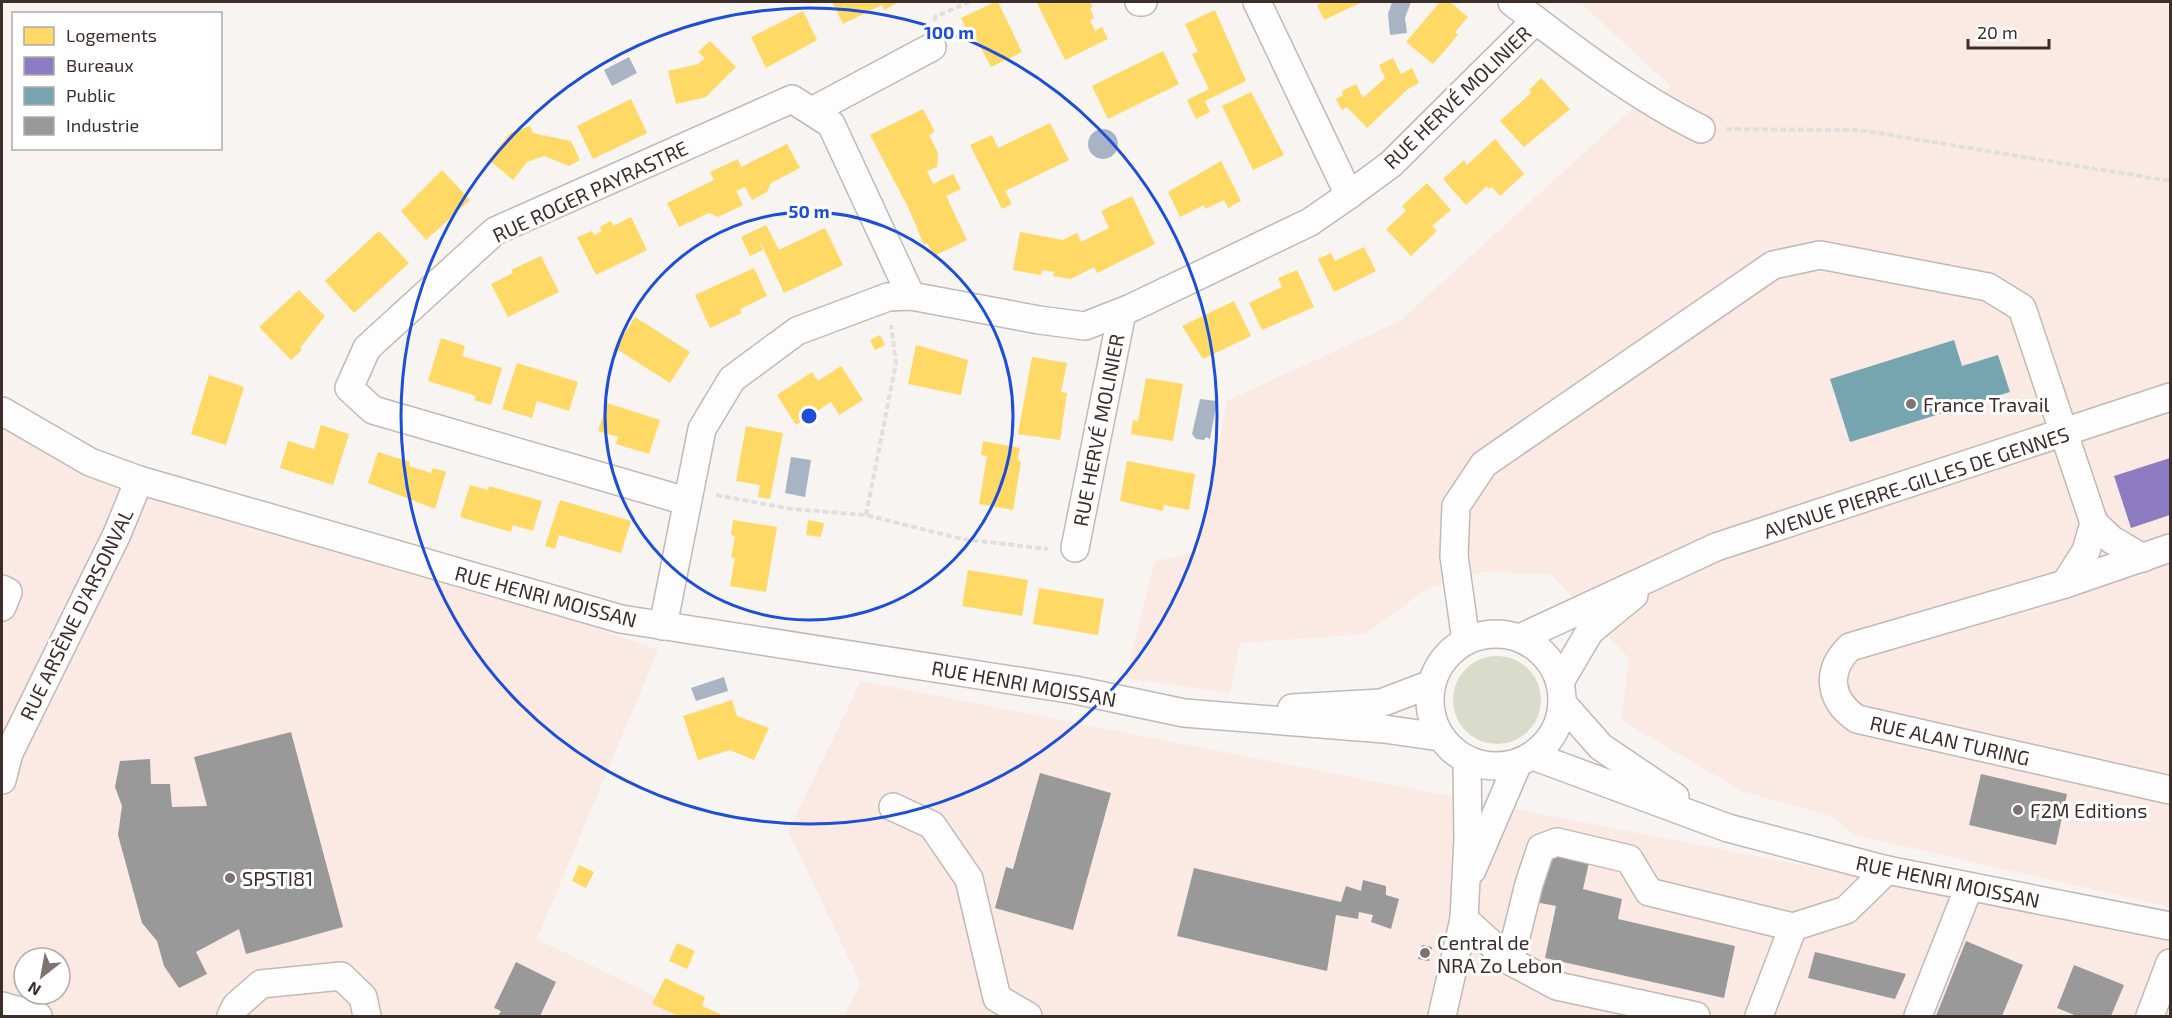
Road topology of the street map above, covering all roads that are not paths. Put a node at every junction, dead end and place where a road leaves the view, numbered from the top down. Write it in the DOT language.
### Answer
graph roads {
  1 [pos="1257,2"];
  2 [pos="1512,2"];
  3 [pos="1536,20"];
  4 [pos="932,47"];
  5 [pos="812,111"];
  6 [pos="1701,129"];
  7 [pos="1348,195"];
  8 [pos="899,297"];
  9 [pos="1122,312"];
  10 [pos="2170,397"];
  11 [pos="2,411"];
  12 [pos="2064,433"];
  13 [pos="139,480"];
  14 [pos="687,496"];
  15 [pos="2094,523"];
  16 [pos="1075,548"];
  17 [pos="2170,548"];
  18 [pos="2143,558"];
  19 [pos="1663,571"];
  20 [pos="2065,584"];
  21 [pos="2,590"];
  22 [pos="2,607"];
  23 [pos="663,626"];
  24 [pos="1520,638"];
  25 [pos="1466,641"];
  26 [pos="1431,684"];
  27 [pos="1561,692"];
  28 [pos="1184,713"];
  29 [pos="1440,737"];
  30 [pos="1467,760"];
  31 [pos="1525,760"];
  32 [pos="2,780"];
  33 [pos="2170,790"];
  34 [pos="893,807"];
  35 [pos="1728,828"];
  36 [pos="1887,870"];
  37 [pos="1467,882"];
  38 [pos="1969,887"];
  39 [pos="1464,919"];
  40 [pos="2170,926"];
  41 [pos="1793,927"];
  42 [pos="1510,962"];
  43 [pos="2170,963"];
  44 [pos="2,1006"];
  45 [pos="992,1007"];
  46 [pos="38,1017"];
  47 [pos="231,1017"];
  48 [pos="368,1017"];
  49 [pos="1028,1017"];
  50 [pos="1442,1017"];
  51 [pos="1696,1017"];
  52 [pos="1759,1017"];
  53 [pos="1918,1017"];
  54 [pos="2150,1017"];
  1 -- 7 [label="street"];
  2 -- 3 [label="street"];
  3 -- 6 [label="street"];
  3 -- 7 [label="street, RUE HERVÉ MOLINIER"];
  4 -- 5 [label="street"];
  5 -- 8 [label="street, RUE ROGER PAYRASTRE"];
  5 -- 14 [label="street, RUE ROGER PAYRASTRE"];
  7 -- 9 [label="street, RUE HERVÉ MOLINIER"];
  8 -- 9 [label="street, RUE HERVÉ MOLINIER"];
  8 -- 14 [label="street"];
  9 -- 16 [label="street, RUE HERVÉ MOLINIER"];
  10 -- 12 [label="street, AVENUE PIERRE-GILLES DE GENNES"];
  11 -- 13 [label="street, RUE HENRI MOISSAN"];
  12 -- 15 [label="street"];
  12 -- 19 [label="street, AVENUE PIERRE-GILLES DE GENNES"];
  12 -- 25 [label="street"];
  13 -- 23 [label="street, RUE HENRI MOISSAN"];
  13 -- 32 [label="street, RUE ARSÈNE D'ARSONVAL"];
  14 -- 23 [label="street"];
  15 -- 18 [label="street"];
  15 -- 20 [label="street"];
  17 -- 18 [label="street, RUE ALAN TURING"];
  18 -- 20 [label="street, RUE ALAN TURING"];
  19 -- 24 [label="street, AVENUE PIERRE-GILLES DE GENNES"];
  19 -- 27 [label="street, AVENUE PIERRE-GILLES DE GENNES"];
  20 -- 33 [label="street, RUE ALAN TURING"];
  21 -- 22 [label="street"];
  23 -- 28 [label="street, RUE HENRI MOISSAN"];
  24 -- 25 [label="street"];
  24 -- 27 [label="street"];
  25 -- 26 [label="street"];
  26 -- 28 [label="street, RUE HENRI MOISSAN"];
  26 -- 29 [label="street"];
  27 -- 31 [label="street"];
  27 -- 35 [label="street, RUE HENRI MOISSAN"];
  28 -- 29 [label="street, RUE HENRI MOISSAN"];
  29 -- 30 [label="street"];
  30 -- 31 [label="street"];
  30 -- 37 [label="street"];
  31 -- 35 [label="street, RUE HENRI MOISSAN"];
  31 -- 37 [label="street"];
  34 -- 45 [label="street"];
  35 -- 36 [label="street, RUE HENRI MOISSAN"];
  36 -- 38 [label="street, RUE HENRI MOISSAN"];
  36 -- 41 [label="street"];
  37 -- 39 [label="street"];
  38 -- 40 [label="street, RUE HENRI MOISSAN"];
  38 -- 53 [label="street"];
  39 -- 42 [label="street"];
  39 -- 50 [label="street"];
  41 -- 42 [label="street"];
  41 -- 52 [label="street"];
  42 -- 51 [label="street"];
  43 -- 54 [label="street"];
  44 -- 46 [label="street"];
  45 -- 49 [label="street"];
  47 -- 48 [label="street"];
}
